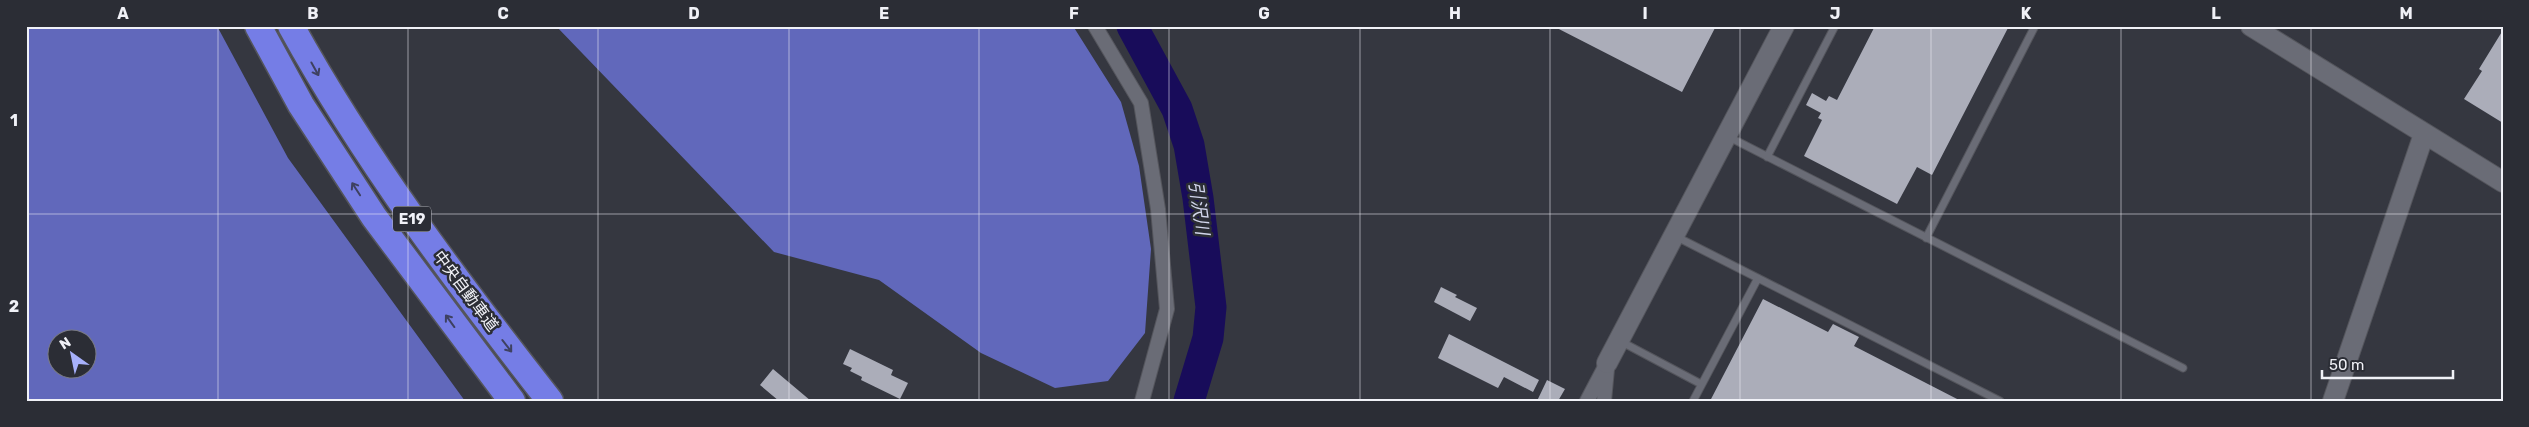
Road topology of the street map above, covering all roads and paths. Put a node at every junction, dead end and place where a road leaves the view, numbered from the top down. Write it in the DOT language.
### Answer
graph roads {
  1 [pos="258,26"];
  2 [pos="291,26"];
  3 [pos="1095,26"];
  4 [pos="1784,26"];
  5 [pos="1836,26"];
  6 [pos="2035,26"];
  7 [pos="2251,26"];
  8 [pos="2424,134"];
  9 [pos="1726,136"];
  10 [pos="1767,157"];
  11 [pos="2503,182"];
  12 [pos="1674,235"];
  13 [pos="1926,238"];
  14 [pos="1758,278"];
  15 [pos="1619,340"];
  16 [pos="1608,363"];
  17 [pos="2183,368"];
  18 [pos="1701,384"];
  19 [pos="512,401"];
  20 [pos="550,401"];
  21 [pos="1142,401"];
  22 [pos="1588,401"];
  23 [pos="1604,401"];
  24 [pos="1693,401"];
  25 [pos="2000,401"];
  26 [pos="2333,401"];
  19 -- 1 [label="highway, 中央自動車道 / E19, one-way"];
  2 -- 20 [label="highway, 中央自動車道 / E19, one-way"];
  3 -- 21 [label="street"];
  4 -- 9 [label="street"];
  5 -- 10 [label="lane"];
  6 -- 13 [label="lane"];
  7 -- 8 [label="street"];
  8 -- 11 [label="street"];
  8 -- 26 [label="street"];
  9 -- 10 [label="lane"];
  9 -- 12 [label="street"];
  10 -- 13 [label="lane"];
  12 -- 14 [label="lane"];
  12 -- 15 [label="street"];
  13 -- 17 [label="lane"];
  14 -- 18 [label="lane"];
  14 -- 25 [label="lane"];
  15 -- 16 [label="street"];
  15 -- 18 [label="lane"];
  16 -- 22 [label="street"];
  16 -- 23 [label="street"];
  18 -- 24 [label="lane"];
}
